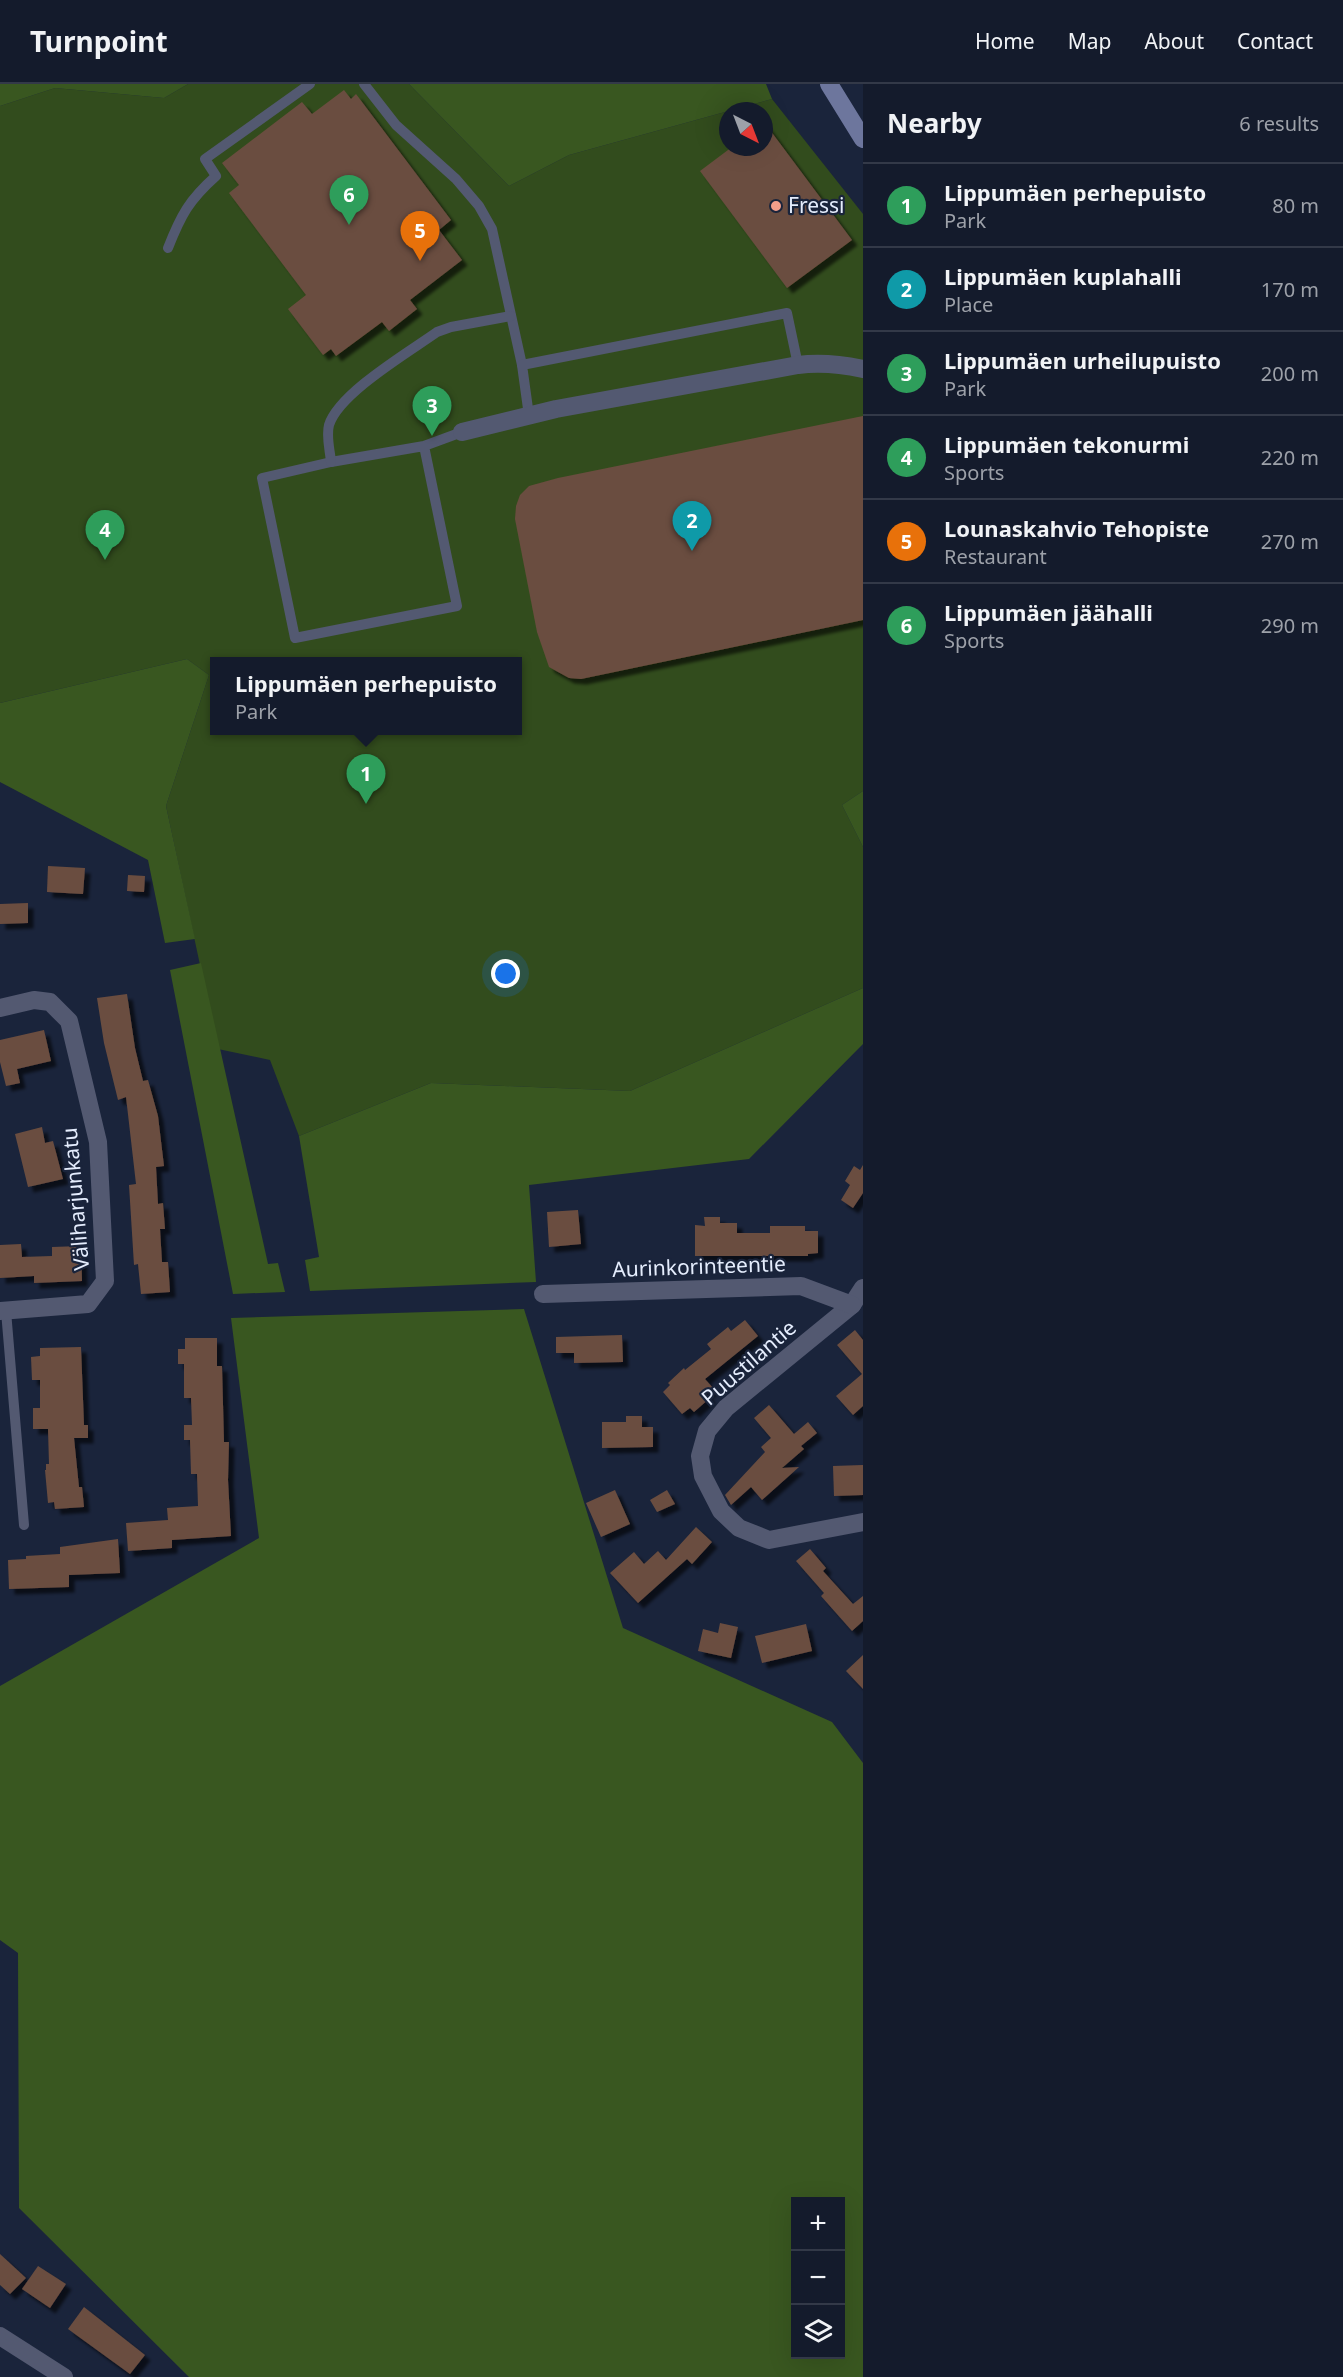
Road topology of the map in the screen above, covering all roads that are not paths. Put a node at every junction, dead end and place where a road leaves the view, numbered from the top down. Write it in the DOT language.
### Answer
graph roads {
  1 [pos="310,84"];
  2 [pos="364,84"];
  3 [pos="829,84"];
  4 [pos="863,139"];
  5 [pos="168,248"];
  6 [pos="511,316"];
  7 [pos="522,365"];
  8 [pos="798,365"];
  9 [pos="863,369"];
  10 [pos="529,416"];
  11 [pos="462,432"];
  12 [pos="424,446"];
  13 [pos="332,462"];
  14 [pos="0,1008"];
  15 [pos="863,1288"];
  16 [pos="543,1294"];
  17 [pos="852,1305"];
  18 [pos="3,1311"];
  19 [pos="863,1522"];
  20 [pos="24,1525"];
  21 [pos="0,2336"];
  22 [pos="64,2377"];
  1 -- 5 [label="lane"];
  2 -- 6 [label="lane"];
  3 -- 4 [label="main road"];
  6 -- 7 [label="lane"];
  6 -- 13 [label="lane"];
  7 -- 8 [label="lane"];
  7 -- 10 [label="lane"];
  8 -- 9 [label="street"];
  8 -- 10 [label="street"];
  10 -- 11 [label="street"];
  11 -- 12 [label="lane"];
  12 -- 13 [label="lane"];
  12 -- 13 [label="lane"];
  14 -- 18 [label="street, Väliharjunkatu"];
  15 -- 17 [label="street, Puustilantie"];
  16 -- 17 [label="street, Aurinkorinteentie"];
  17 -- 19 [label="street, Puustilantie"];
  18 -- 20 [label="lane"];
  21 -- 22 [label="street"];
}
